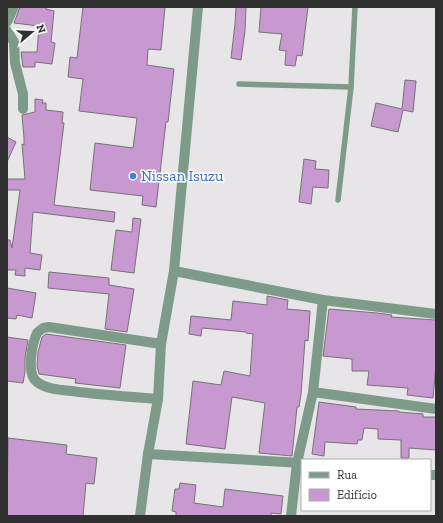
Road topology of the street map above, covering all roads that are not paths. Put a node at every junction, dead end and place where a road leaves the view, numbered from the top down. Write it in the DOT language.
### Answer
graph roads {
  1 [pos="14,7"];
  2 [pos="198,7"];
  3 [pos="355,7"];
  4 [pos="7,22"];
  5 [pos="7,31"];
  6 [pos="239,84"];
  7 [pos="351,87"];
  8 [pos="23,109"];
  9 [pos="338,200"];
  10 [pos="174,271"];
  11 [pos="323,300"];
  12 [pos="436,314"];
  13 [pos="161,344"];
  14 [pos="313,392"];
  15 [pos="158,399"];
  16 [pos="436,409"];
  17 [pos="148,454"];
  18 [pos="300,463"];
  19 [pos="140,516"];
  20 [pos="291,516"];
  1 -- 4 [label="street"];
  2 -- 10 [label="street"];
  3 -- 7 [label="lane"];
  5 -- 8 [label="street"];
  6 -- 7 [label="lane"];
  7 -- 9 [label="lane"];
  10 -- 11 [label="street"];
  10 -- 13 [label="street"];
  11 -- 12 [label="street"];
  11 -- 14 [label="street"];
  13 -- 15 [label="street"];
  13 -- 15 [label="street"];
  14 -- 16 [label="street"];
  14 -- 18 [label="street"];
  15 -- 17 [label="street"];
  17 -- 18 [label="street"];
  17 -- 19 [label="street"];
  18 -- 20 [label="street"];
}
